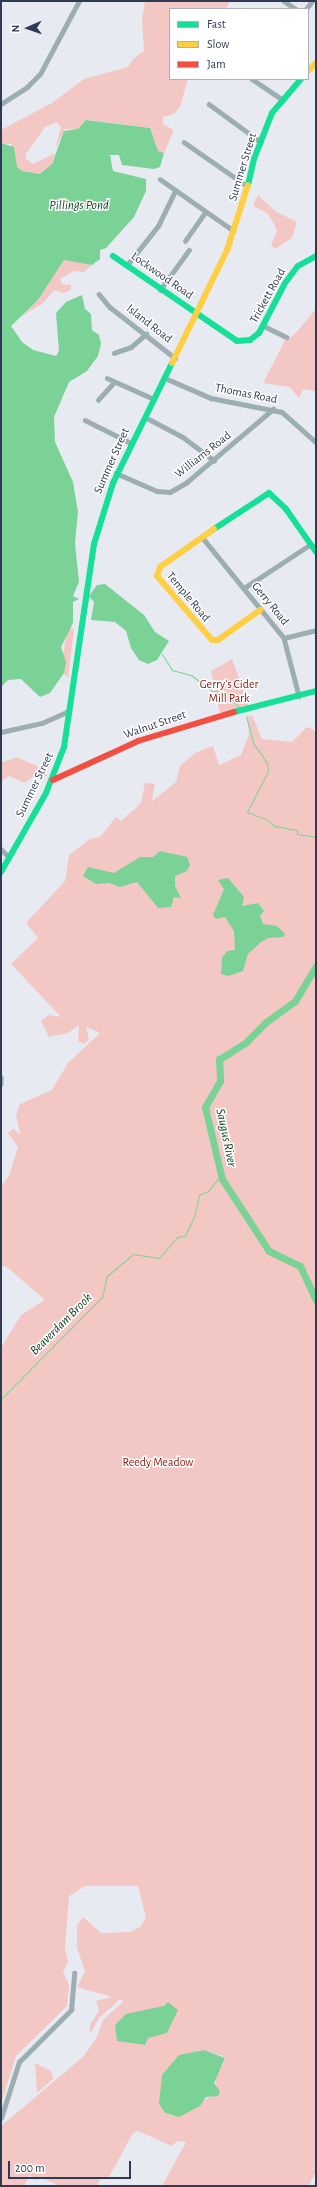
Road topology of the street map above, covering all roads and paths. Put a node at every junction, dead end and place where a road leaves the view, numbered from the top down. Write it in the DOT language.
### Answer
graph roads {
  1 [pos="79,1"];
  2 [pos="284,1"];
  3 [pos="294,8"];
  4 [pos="316,63"];
  5 [pos="309,70"];
  6 [pos="253,80"];
  7 [pos="299,80"];
  8 [pos="283,100"];
  9 [pos="1,104"];
  10 [pos="209,104"];
  11 [pos="184,142"];
  12 [pos="261,142"];
  13 [pos="160,179"];
  14 [pos="247,186"];
  15 [pos="175,191"];
  16 [pos="205,212"];
  17 [pos="234,232"];
  18 [pos="185,241"];
  19 [pos="189,250"];
  20 [pos="113,256"];
  21 [pos="316,256"];
  22 [pos="127,265"];
  23 [pos="160,290"];
  24 [pos="99,294"];
  25 [pos="197,314"];
  26 [pos="264,326"];
  27 [pos="146,334"];
  28 [pos="287,337"];
  29 [pos="114,353"];
  30 [pos="176,358"];
  31 [pos="108,378"];
  32 [pos="165,378"];
  33 [pos="114,382"];
  34 [pos="154,399"];
  35 [pos="98,400"];
  36 [pos="273,410"];
  37 [pos="145,417"];
  38 [pos="85,420"];
  39 [pos="316,442"];
  40 [pos="131,443"];
  41 [pos="214,460"];
  42 [pos="116,474"];
  43 [pos="202,537"];
  44 [pos="311,544"];
  45 [pos="316,552"];
  46 [pos="244,588"];
  47 [pos="260,610"];
  48 [pos="316,630"];
  49 [pos="284,638"];
  50 [pos="316,692"];
  51 [pos="299,696"];
  52 [pos="69,711"];
  53 [pos="1,732"];
  54 [pos="53,780"];
  55 [pos="1,849"];
  56 [pos="9,857"];
  57 [pos="1,872"];
  58 [pos="1,1077"];
  59 [pos="1,1084"];
  60 [pos="74,1973"];
  61 [pos="1,2118"];
  1 -- 9 [label="street"];
  2 -- 3 [label="street"];
  4 -- 5 [label="main road"];
  6 -- 8 [label="street"];
  7 -- 8 [label="main road, Summer Street"];
  8 -- 12 [label="main road, Summer Street"];
  10 -- 12 [label="street"];
  11 -- 14 [label="street"];
  12 -- 14 [label="main road, Summer Street"];
  13 -- 15 [label="street"];
  14 -- 17 [label="main road, Summer Street"];
  15 -- 16 [label="street"];
  15 -- 22 [label="street"];
  16 -- 17 [label="street"];
  16 -- 18 [label="street"];
  17 -- 25 [label="main road, Summer Street"];
  19 -- 23 [label="street"];
  20 -- 22 [label="main road, Lockwood Road"];
  21 -- 26 [label="main road, Trickett Road"];
  22 -- 23 [label="main road, Lockwood Road"];
  23 -- 25 [label="main road, Lockwood Road"];
  24 -- 27 [label="street, Island Road"];
  25 -- 26 [label="main road, Trickett Road"];
  25 -- 30 [label="main road, Summer Street"];
  26 -- 28 [label="street"];
  27 -- 29 [label="street"];
  27 -- 30 [label="street, Island Road"];
  30 -- 32 [label="main road, Summer Street"];
  31 -- 33 [label="street"];
  32 -- 34 [label="main road, Summer Street"];
  32 -- 36 [label="street, Thomas Road"];
  33 -- 34 [label="street"];
  33 -- 35 [label="street"];
  34 -- 37 [label="main road, Summer Street"];
  36 -- 39 [label="street, Thomas Road"];
  36 -- 41 [label="street, Williams Road"];
  37 -- 40 [label="main road, Summer Street"];
  37 -- 41 [label="street"];
  38 -- 40 [label="street"];
  40 -- 42 [label="main road, Summer Street"];
  41 -- 42 [label="street, Williams Road"];
  42 -- 52 [label="main road, Summer Street"];
  43 -- 44 [label="main road, Temple Road"];
  43 -- 46 [label="street, Gerry Road"];
  43 -- 47 [label="main road, Temple Road"];
  44 -- 45 [label="main road"];
  44 -- 46 [label="street"];
  46 -- 47 [label="street, Gerry Road"];
  47 -- 49 [label="street, Gerry Road"];
  48 -- 49 [label="street"];
  49 -- 51 [label="street, Gerry Road"];
  50 -- 51 [label="main road, Walnut Street"];
  51 -- 54 [label="main road, Walnut Street"];
  52 -- 53 [label="street"];
  52 -- 54 [label="main road, Summer Street"];
  54 -- 56 [label="main road, Summer Street"];
  55 -- 56 [label="street"];
  56 -- 57 [label="main road, Summer Street"];
  58 -- 59 [label="street"];
  60 -- 61 [label="street"];
}
